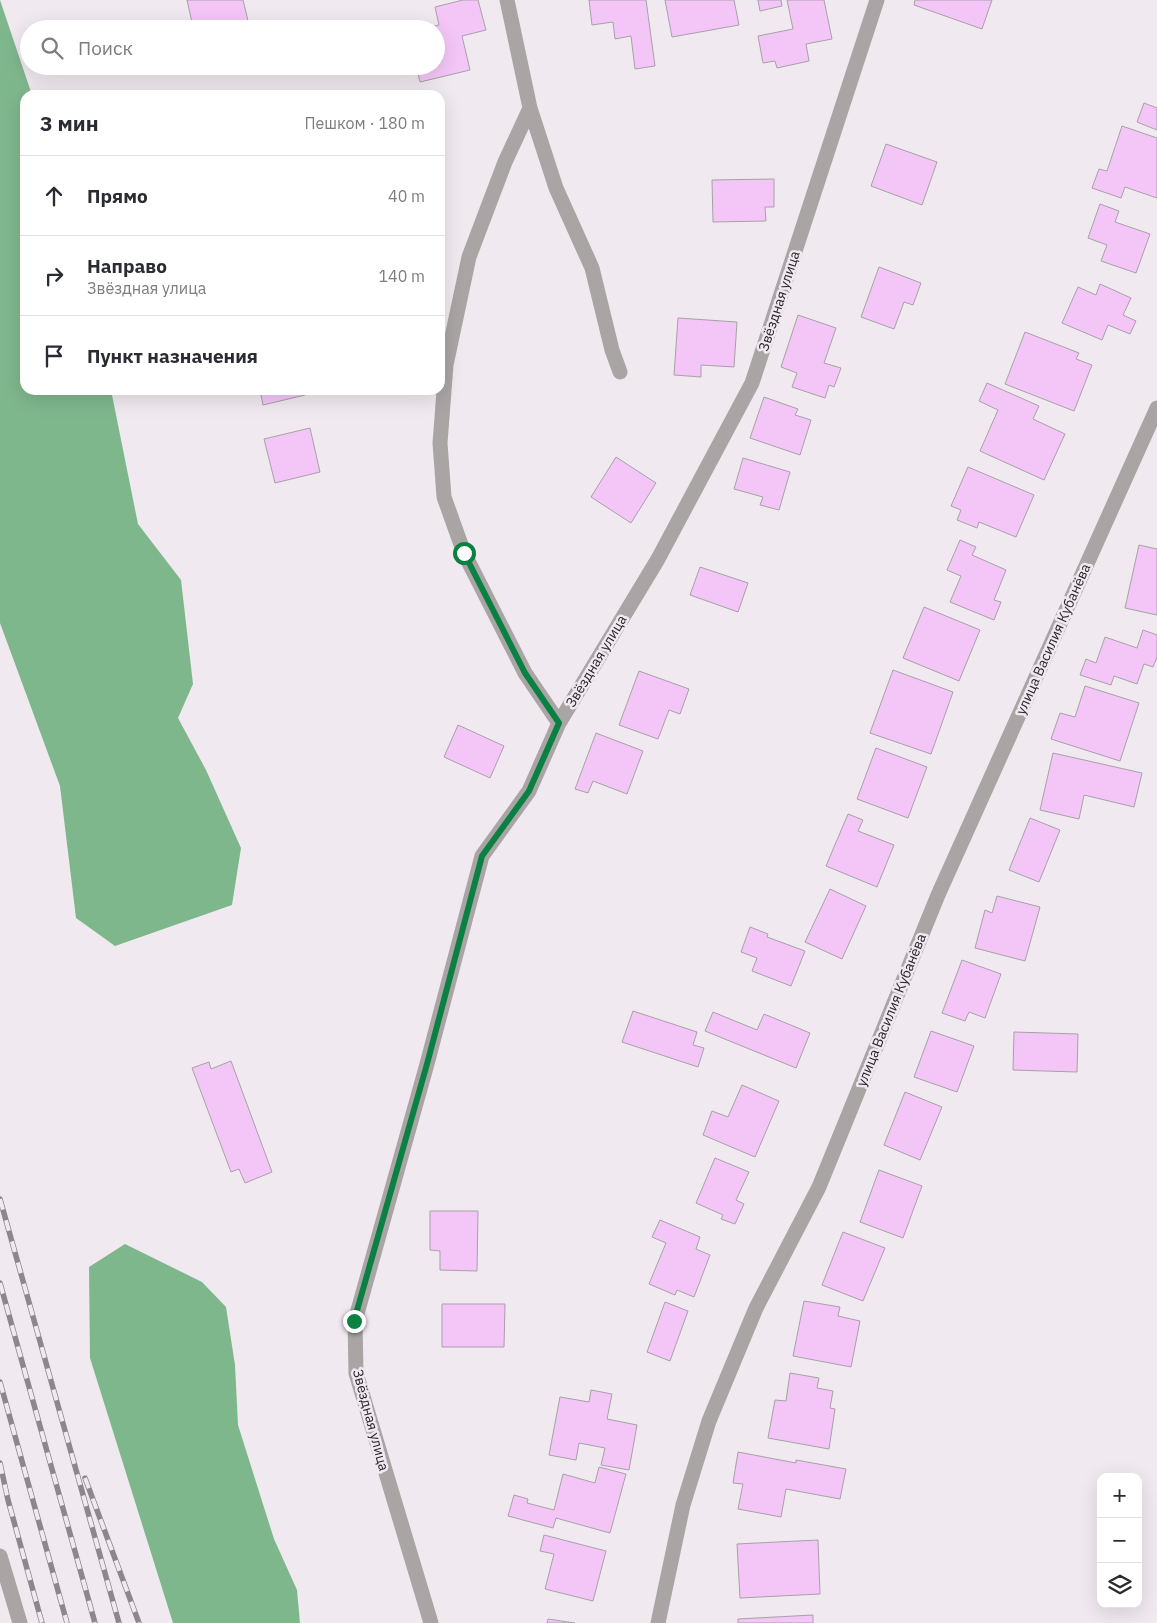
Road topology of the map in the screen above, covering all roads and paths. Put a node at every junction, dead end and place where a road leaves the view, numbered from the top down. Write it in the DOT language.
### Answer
graph roads {
  1 [pos="507,0"];
  2 [pos="878,0"];
  3 [pos="530,108"];
  4 [pos="620,372"];
  5 [pos="445,378"];
  6 [pos="444,395"];
  7 [pos="1157,408"];
  8 [pos="559,723"];
  9 [pos="0,1556"];
  10 [pos="20,1623"];
  11 [pos="431,1623"];
  12 [pos="658,1623"];
  1 -- 3 [label="street"];
  2 -- 8 [label="street, Звёздная улица"];
  3 -- 4 [label="street"];
  3 -- 5 [label="street"];
  6 -- 8 [label="street"];
  7 -- 12 [label="street, улица Василия Кубанёва"];
  8 -- 11 [label="street, Звёздная улица"];
  9 -- 10 [label="street"];
}
